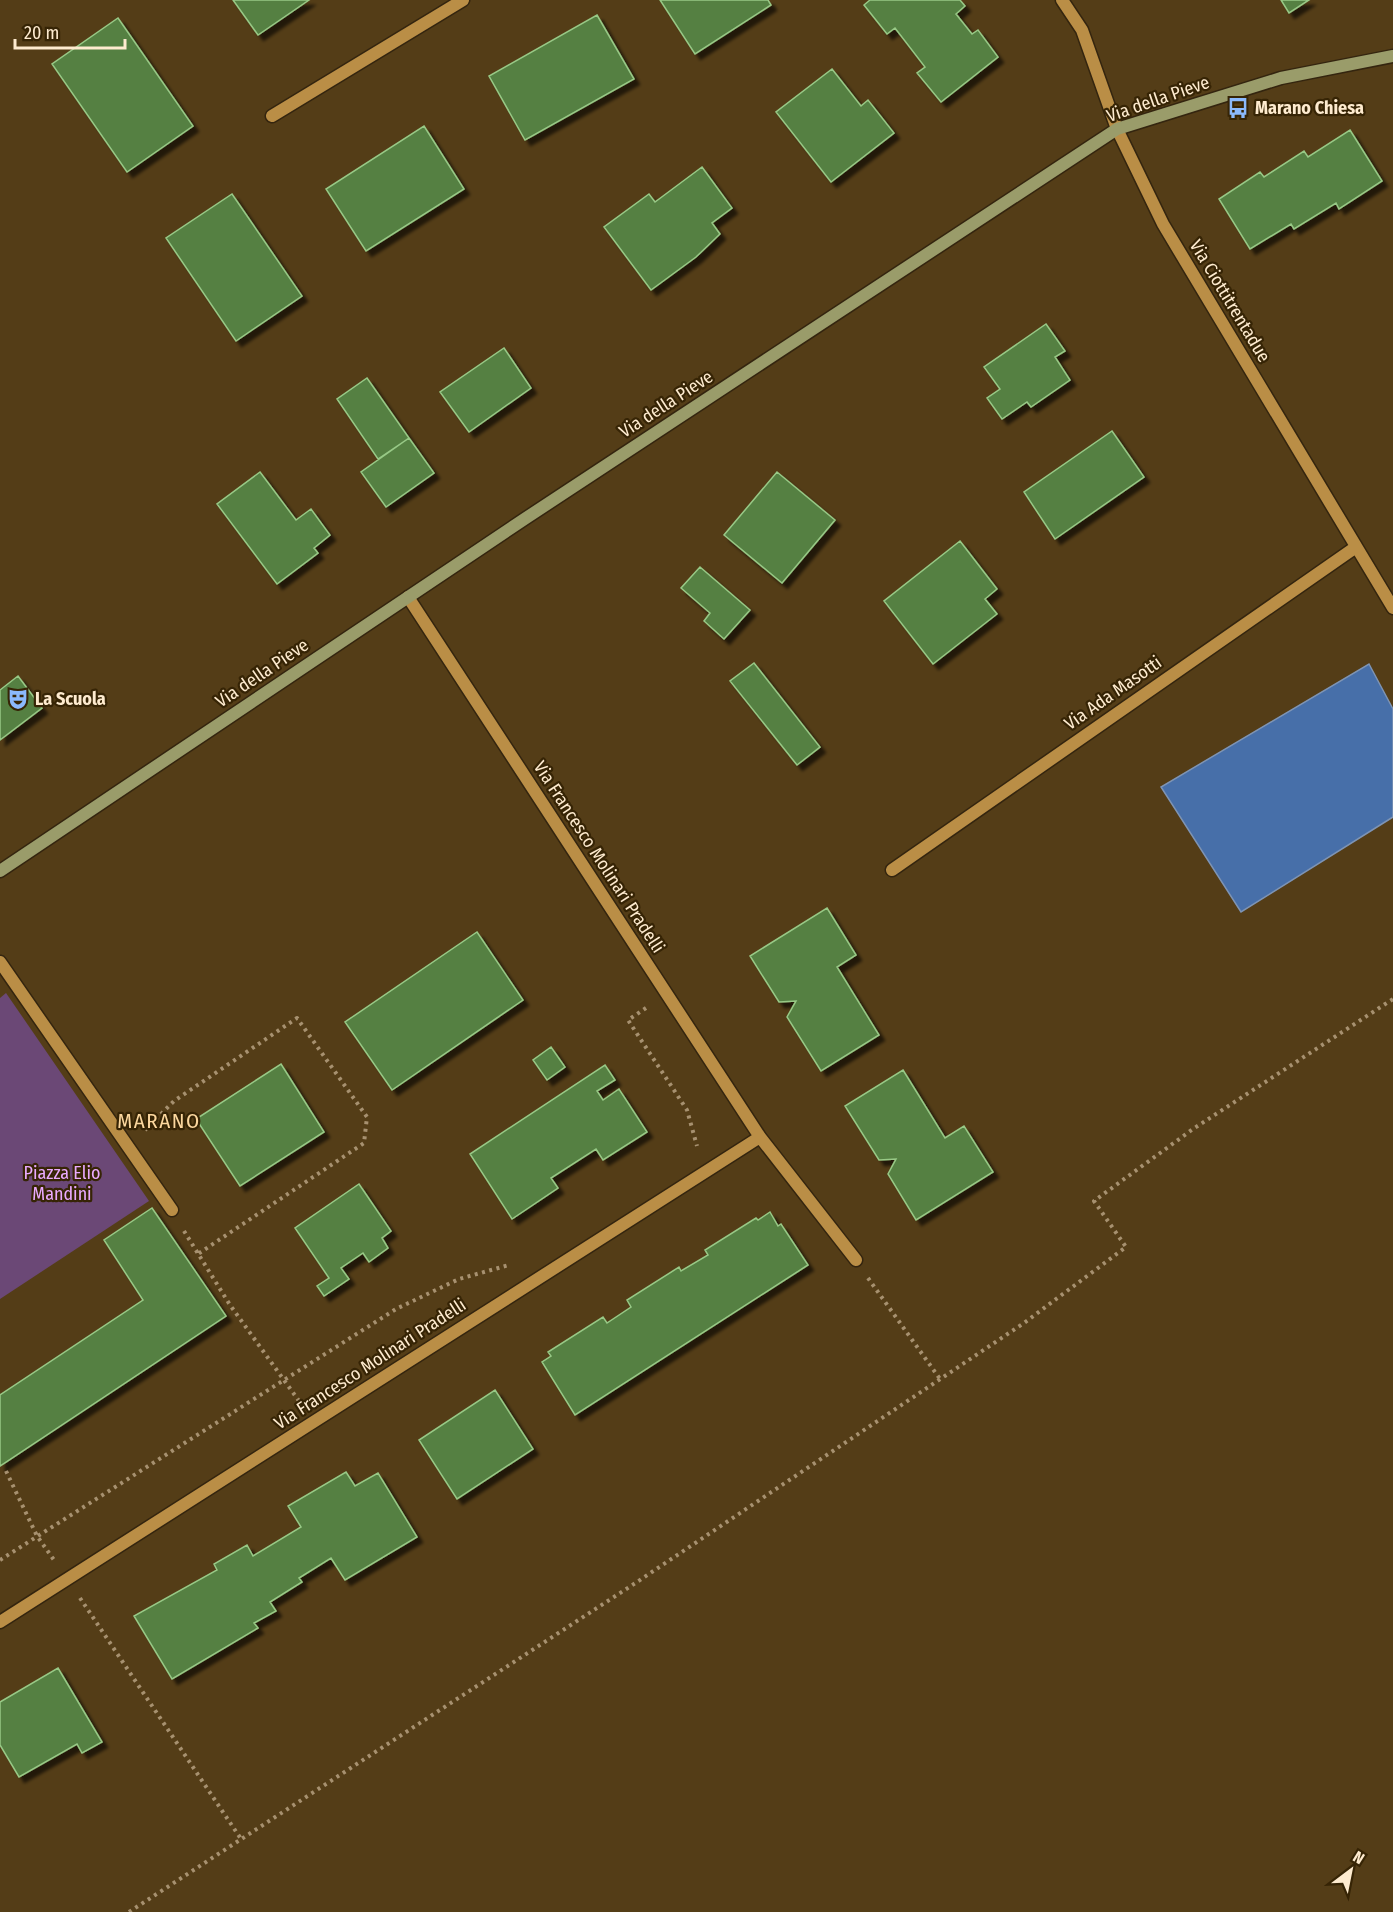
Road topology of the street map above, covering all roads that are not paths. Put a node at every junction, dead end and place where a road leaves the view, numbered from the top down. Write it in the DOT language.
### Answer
graph roads {
  1 [pos="463,0"];
  2 [pos="1062,0"];
  3 [pos="1393,57"];
  4 [pos="272,116"];
  5 [pos="1117,129"];
  6 [pos="1356,547"];
  7 [pos="408,597"];
  8 [pos="1393,608"];
  9 [pos="892,870"];
  10 [pos="0,871"];
  11 [pos="0,962"];
  12 [pos="760,1137"];
  13 [pos="172,1210"];
  14 [pos="856,1260"];
  15 [pos="0,1622"];
  1 -- 4 [label="street"];
  2 -- 5 [label="street, Via Ciottitrentadue"];
  3 -- 5 [label="street, Via della Pieve"];
  5 -- 6 [label="street, Via Ciottitrentadue"];
  5 -- 7 [label="street, Via della Pieve"];
  6 -- 8 [label="street, Via Ciottitrentadue"];
  6 -- 9 [label="street, Via Ada Masotti"];
  7 -- 10 [label="street, Via della Pieve"];
  7 -- 12 [label="street, Via Francesco Molinari Pradelli"];
  11 -- 13 [label="street"];
  12 -- 14 [label="street, Via Francesco Molinari Pradelli"];
  12 -- 15 [label="street, Via Francesco Molinari Pradelli"];
}
